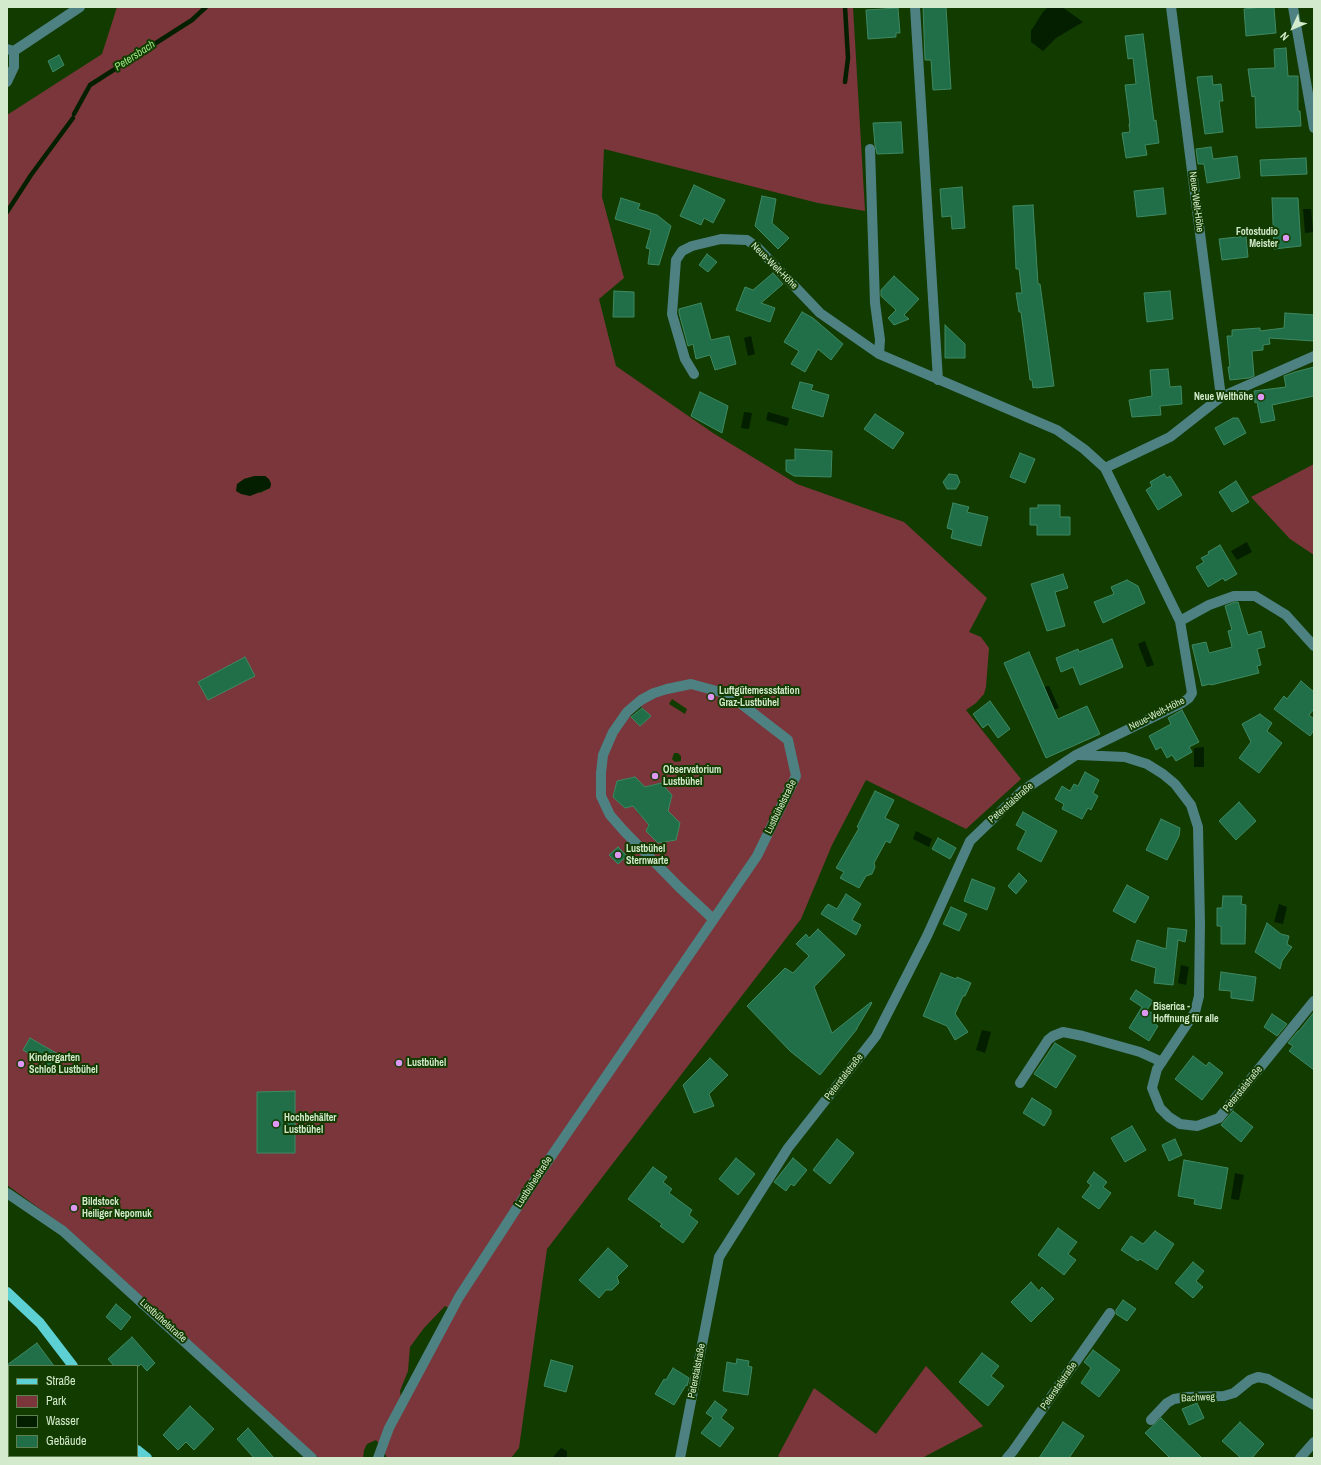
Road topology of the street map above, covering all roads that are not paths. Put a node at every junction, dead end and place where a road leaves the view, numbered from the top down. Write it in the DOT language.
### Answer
graph roads {
  1 [pos="80,7"];
  2 [pos="915,7"];
  3 [pos="1170,7"];
  4 [pos="1294,7"];
  5 [pos="11,50"];
  6 [pos="7,82"];
  7 [pos="1314,128"];
  8 [pos="870,149"];
  9 [pos="879,354"];
  10 [pos="1314,356"];
  11 [pos="694,374"];
  12 [pos="938,380"];
  13 [pos="1221,397"];
  14 [pos="1105,468"];
  15 [pos="1180,621"];
  16 [pos="1314,646"];
  17 [pos="1076,755"];
  18 [pos="713,919"];
  19 [pos="1314,1001"];
  20 [pos="1162,1062"];
  21 [pos="1020,1083"];
  22 [pos="7,1193"];
  23 [pos="7,1292"];
  24 [pos="1110,1313"];
  25 [pos="72,1365"];
  26 [pos="1314,1406"];
  27 [pos="1151,1420"];
  28 [pos="1314,1442"];
  29 [pos="138,1451"];
  30 [pos="147,1458"];
  31 [pos="312,1458"];
  32 [pos="378,1458"];
  33 [pos="680,1458"];
  34 [pos="1007,1458"];
  35 [pos="1300,1458"];
  1 -- 5 [label="street"];
  2 -- 12 [label="street"];
  3 -- 13 [label="street, Neue-Welt-Höhe"];
  4 -- 7 [label="street"];
  5 -- 6 [label="street"];
  8 -- 9 [label="street"];
  9 -- 11 [label="street, Neue-Welt-Höhe"];
  9 -- 12 [label="street, Neue-Welt-Höhe"];
  10 -- 13 [label="street"];
  12 -- 14 [label="street, Neue-Welt-Höhe"];
  13 -- 14 [label="street"];
  14 -- 15 [label="street, Neue-Welt-Höhe"];
  15 -- 16 [label="street"];
  15 -- 17 [label="street, Neue-Welt-Höhe"];
  17 -- 20 [label="street, Peterstalstraße"];
  17 -- 33 [label="street, Peterstalstraße"];
  18 -- 18 [label="street, Lustbühelstraße"];
  18 -- 32 [label="street, Lustbühelstraße"];
  19 -- 20 [label="street, Peterstalstraße"];
  20 -- 21 [label="street"];
  22 -- 31 [label="street, Lustbühelstraße"];
  23 -- 25 [label="main road"];
  24 -- 34 [label="street, Peterstalstraße"];
  26 -- 27 [label="street, Bachweg"];
  28 -- 35 [label="street"];
  29 -- 30 [label="main road"];
}
